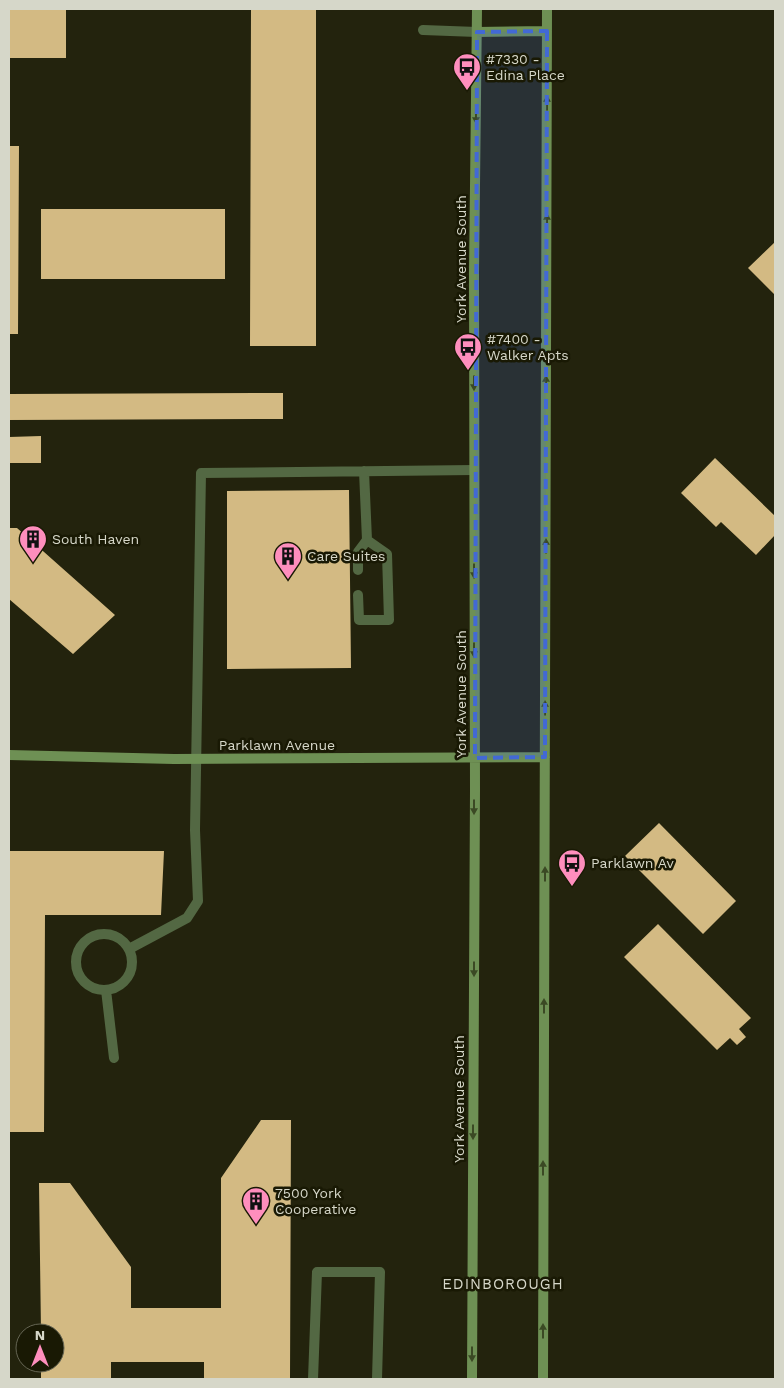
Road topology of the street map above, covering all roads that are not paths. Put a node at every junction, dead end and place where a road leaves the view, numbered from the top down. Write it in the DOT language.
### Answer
graph roads {
  1 [pos="477,9"];
  2 [pos="547,9"];
  3 [pos="423,30"];
  4 [pos="546,31"];
  5 [pos="477,32"];
  6 [pos="474,470"];
  7 [pos="364,472"];
  8 [pos="366,540"];
  9 [pos="358,570"];
  10 [pos="358,595"];
  11 [pos="9,755"];
  12 [pos="545,757"];
  13 [pos="474,758"];
  14 [pos="196,759"];
  15 [pos="129,949"];
  16 [pos="106,990"];
  17 [pos="114,1058"];
  18 [pos="313,1379"];
  19 [pos="377,1379"];
  20 [pos="472,1379"];
  21 [pos="542,1379"];
  1 -- 5 [label="street, York Avenue South"];
  2 -- 4 [label="street"];
  3 -- 5 [label="lane"];
  4 -- 5 [label="street"];
  12 -- 4 [label="street, one-way"];
  5 -- 6 [label="street, York Avenue South, one-way"];
  6 -- 7 [label="lane"];
  6 -- 13 [label="street, York Avenue South, one-way"];
  7 -- 8 [label="lane"];
  7 -- 14 [label="lane"];
  8 -- 9 [label="lane"];
  8 -- 10 [label="lane"];
  11 -- 14 [label="street, Parklawn Avenue"];
  12 -- 13 [label="street, Parklawn Avenue"];
  21 -- 12 [label="street, one-way"];
  13 -- 14 [label="street, Parklawn Avenue"];
  13 -- 20 [label="street, York Avenue South, one-way"];
  14 -- 15 [label="lane"];
  15 -- 16 [label="lane"];
  15 -- 16 [label="lane"];
  16 -- 17 [label="lane"];
  18 -- 19 [label="lane"];
}
